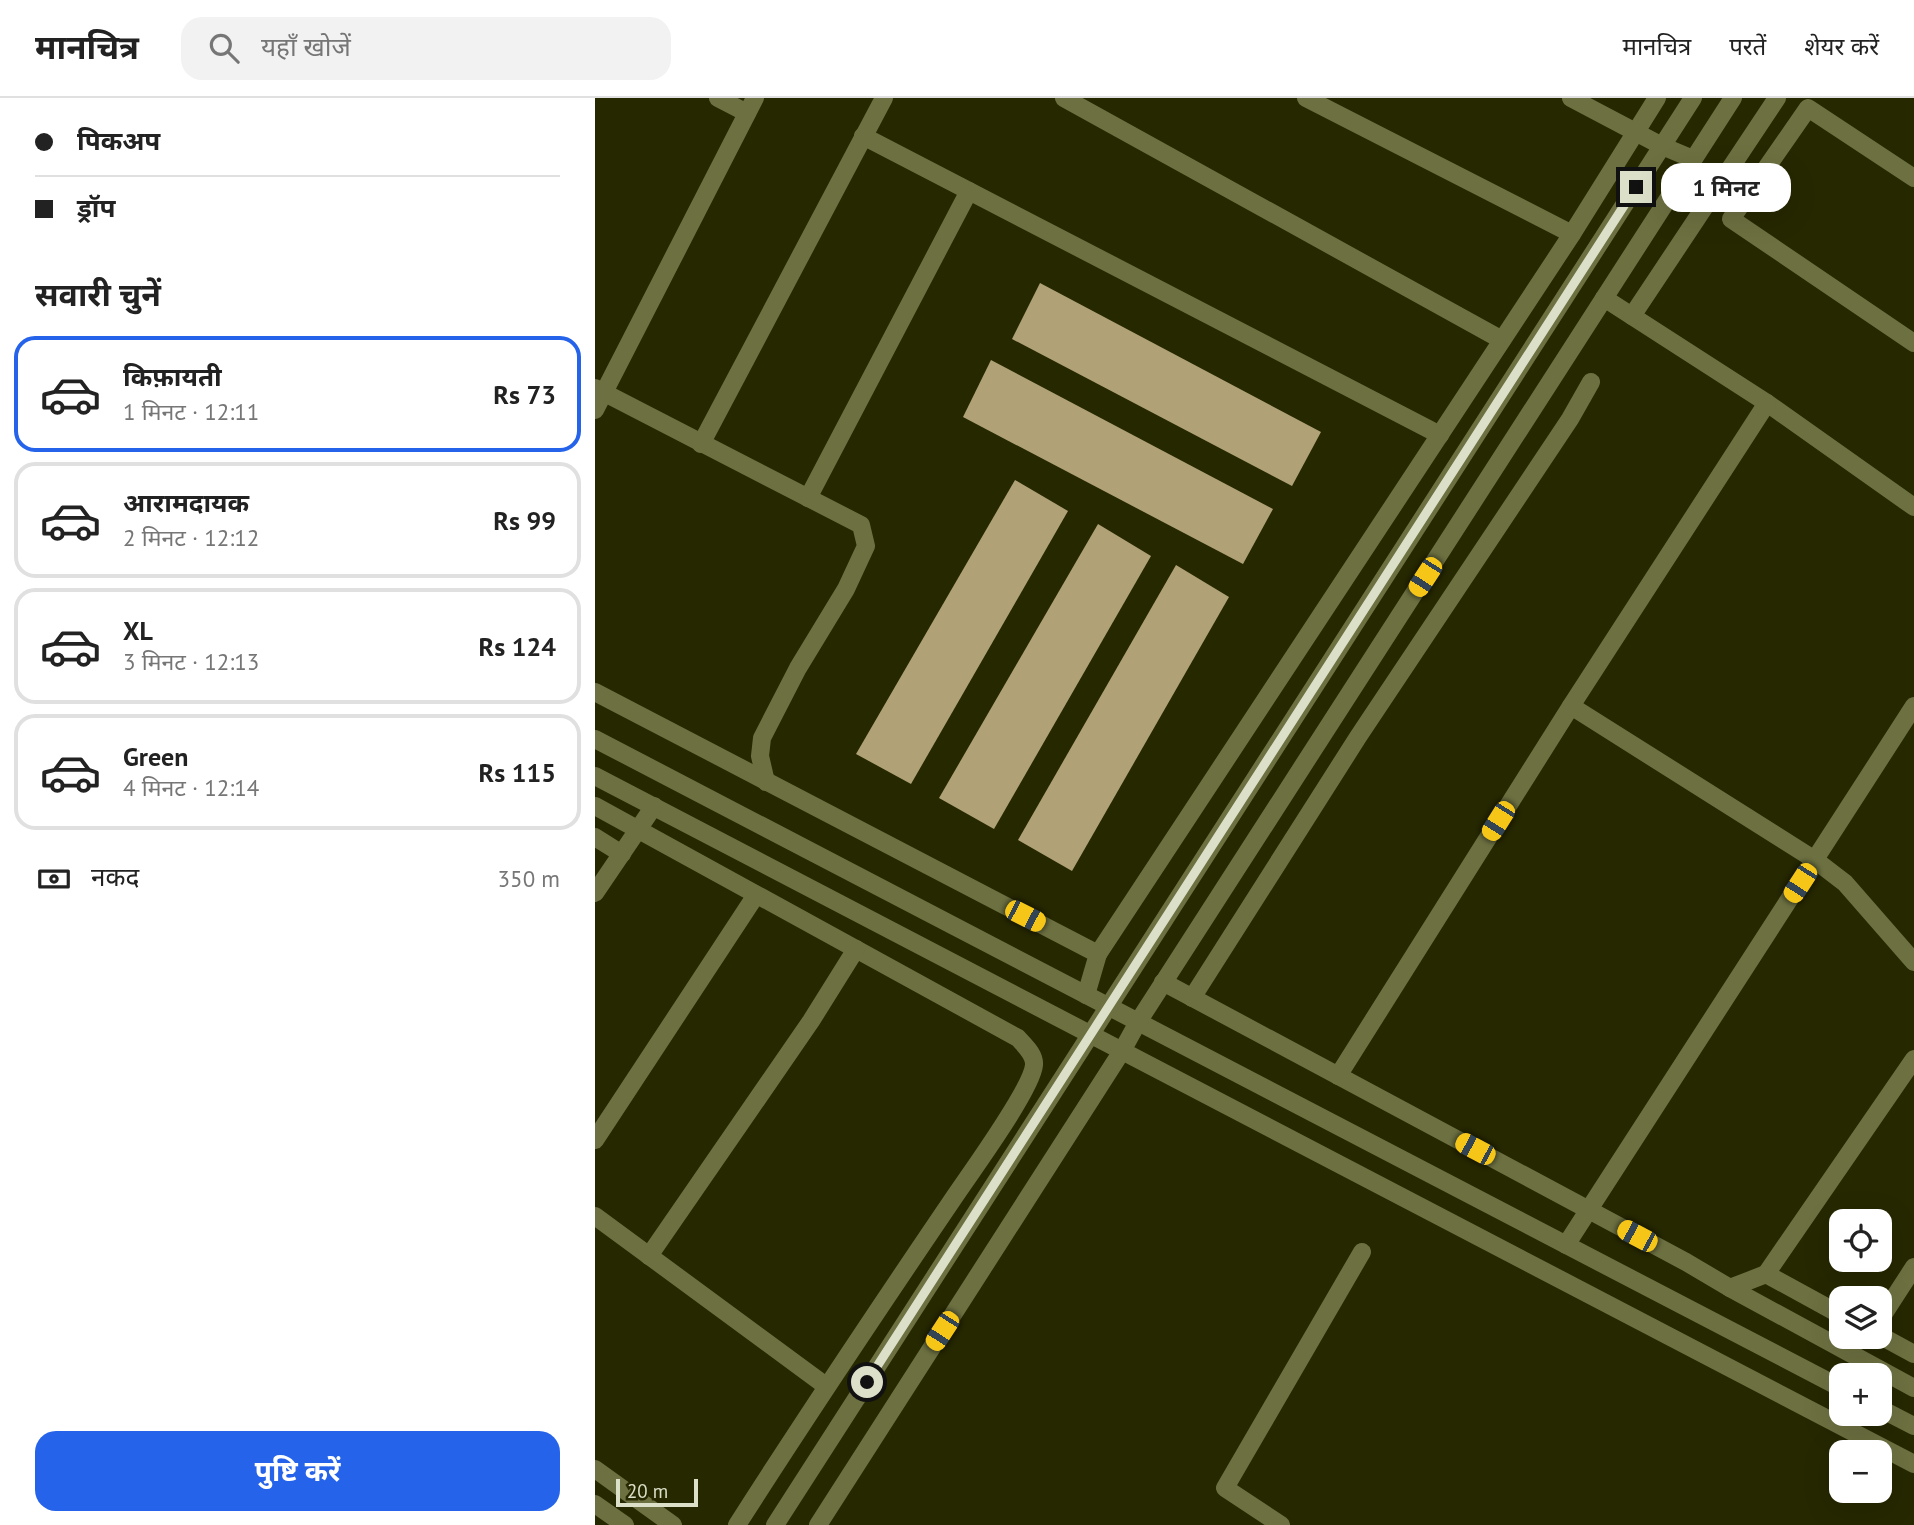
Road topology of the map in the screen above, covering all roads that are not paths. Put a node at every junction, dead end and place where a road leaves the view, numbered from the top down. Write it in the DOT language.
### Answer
graph roads {
  1 [pos="718,98"];
  2 [pos="884,98"];
  3 [pos="1064,98"];
  4 [pos="1306,98"];
  5 [pos="1571,98"];
  6 [pos="1657,98"];
  7 [pos="1693,98"];
  8 [pos="1733,98"];
  9 [pos="1777,98"];
  10 [pos="1812,103"];
  11 [pos="751,106"];
  12 [pos="1635,132"];
  13 [pos="863,136"];
  14 [pos="1662,146"];
  15 [pos="1693,159"];
  16 [pos="1914,178"];
  17 [pos="969,191"];
  18 [pos="1572,234"];
  19 [pos="1604,298"];
  20 [pos="1632,316"];
  21 [pos="1502,340"];
  22 [pos="1914,343"];
  23 [pos="1591,382"];
  24 [pos="600,390"];
  25 [pos="1767,402"];
  26 [pos="595,410"];
  27 [pos="1440,435"];
  28 [pos="701,443"];
  29 [pos="808,498"];
  30 [pos="1914,507"];
  31 [pos="595,692"];
  32 [pos="1571,706"];
  33 [pos="1914,706"];
  34 [pos="595,739"];
  35 [pos="595,776"];
  36 [pos="766,782"];
  37 [pos="595,806"];
  38 [pos="654,806"];
  39 [pos="638,830"];
  40 [pos="595,838"];
  41 [pos="622,854"];
  42 [pos="1815,860"];
  43 [pos="595,893"];
  44 [pos="756,895"];
  45 [pos="856,950"];
  46 [pos="1098,954"];
  47 [pos="1914,962"];
  48 [pos="1163,982"];
  49 [pos="1086,995"];
  50 [pos="1192,998"];
  51 [pos="1108,1006"];
  52 [pos="1138,1022"];
  53 [pos="1090,1035"];
  54 [pos="1122,1051"];
  55 [pos="1914,1059"];
  56 [pos="1338,1076"];
  57 [pos="595,1140"];
  58 [pos="1589,1210"];
  59 [pos="595,1216"];
  60 [pos="1566,1245"];
  61 [pos="1362,1252"];
  62 [pos="649,1256"];
  63 [pos="1914,1267"];
  64 [pos="1766,1274"];
  65 [pos="1730,1288"];
  66 [pos="1892,1301"];
  67 [pos="1829,1308"];
  68 [pos="1892,1342"];
  69 [pos="1914,1354"];
  70 [pos="1829,1382"];
  71 [pos="826,1386"];
  72 [pos="1914,1388"];
  73 [pos="1892,1415"];
  74 [pos="1914,1426"];
  75 [pos="1914,1464"];
  76 [pos="595,1469"];
  77 [pos="595,1504"];
  78 [pos="625,1525"];
  79 [pos="673,1525"];
  80 [pos="737,1525"];
  81 [pos="775,1525"];
  82 [pos="818,1525"];
  83 [pos="1282,1525"];
  1 -- 11 [label="street"];
  2 -- 13 [label="street"];
  3 -- 21 [label="street"];
  4 -- 18 [label="street"];
  5 -- 12 [label="street"];
  6 -- 12 [label="street"];
  7 -- 14 [label="street"];
  8 -- 15 [label="street"];
  9 -- 20 [label="street"];
  10 -- 16 [label="street"];
  10 -- 22 [label="street"];
  11 -- 24 [label="street"];
  12 -- 14 [label="street"];
  12 -- 18 [label="street"];
  13 -- 17 [label="street"];
  13 -- 28 [label="street"];
  14 -- 15 [label="street"];
  14 -- 51 [label="street"];
  15 -- 19 [label="street"];
  17 -- 27 [label="street"];
  17 -- 29 [label="street"];
  18 -- 21 [label="street"];
  19 -- 20 [label="street"];
  19 -- 48 [label="street"];
  20 -- 25 [label="street"];
  21 -- 27 [label="street"];
  23 -- 50 [label="street"];
  24 -- 26 [label="street"];
  24 -- 28 [label="street"];
  25 -- 30 [label="street"];
  25 -- 32 [label="street"];
  27 -- 46 [label="street"];
  28 -- 29 [label="street"];
  29 -- 36 [label="street"];
  31 -- 36 [label="street"];
  32 -- 42 [label="street"];
  32 -- 56 [label="street"];
  33 -- 42 [label="street"];
  34 -- 49 [label="street"];
  35 -- 38 [label="street"];
  36 -- 46 [label="street"];
  37 -- 39 [label="street"];
  38 -- 39 [label="street"];
  38 -- 53 [label="street"];
  39 -- 41 [label="street"];
  39 -- 44 [label="street"];
  40 -- 41 [label="street"];
  41 -- 43 [label="street"];
  42 -- 47 [label="street"];
  42 -- 58 [label="street"];
  44 -- 45 [label="street"];
  44 -- 57 [label="street"];
  45 -- 62 [label="street"];
  45 -- 71 [label="street"];
  46 -- 49 [label="street"];
  48 -- 50 [label="street"];
  48 -- 52 [label="street"];
  49 -- 51 [label="street"];
  50 -- 56 [label="street"];
  51 -- 52 [label="street"];
  51 -- 53 [label="street"];
  52 -- 54 [label="street"];
  52 -- 60 [label="street"];
  53 -- 54 [label="street"];
  53 -- 81 [label="street"];
  54 -- 75 [label="street"];
  54 -- 82 [label="street"];
  55 -- 64 [label="street"];
  56 -- 58 [label="street"];
  58 -- 60 [label="street"];
  58 -- 65 [label="street"];
  59 -- 62 [label="street"];
  60 -- 70 [label="street"];
  61 -- 83 [label="street"];
  62 -- 71 [label="street"];
  63 -- 66 [label="street"];
  64 -- 65 [label="street"];
  64 -- 67 [label="street"];
  65 -- 72 [label="street"];
  68 -- 69 [label="street"];
  71 -- 80 [label="street"];
  73 -- 74 [label="street"];
  76 -- 79 [label="street"];
  77 -- 78 [label="street"];
}
